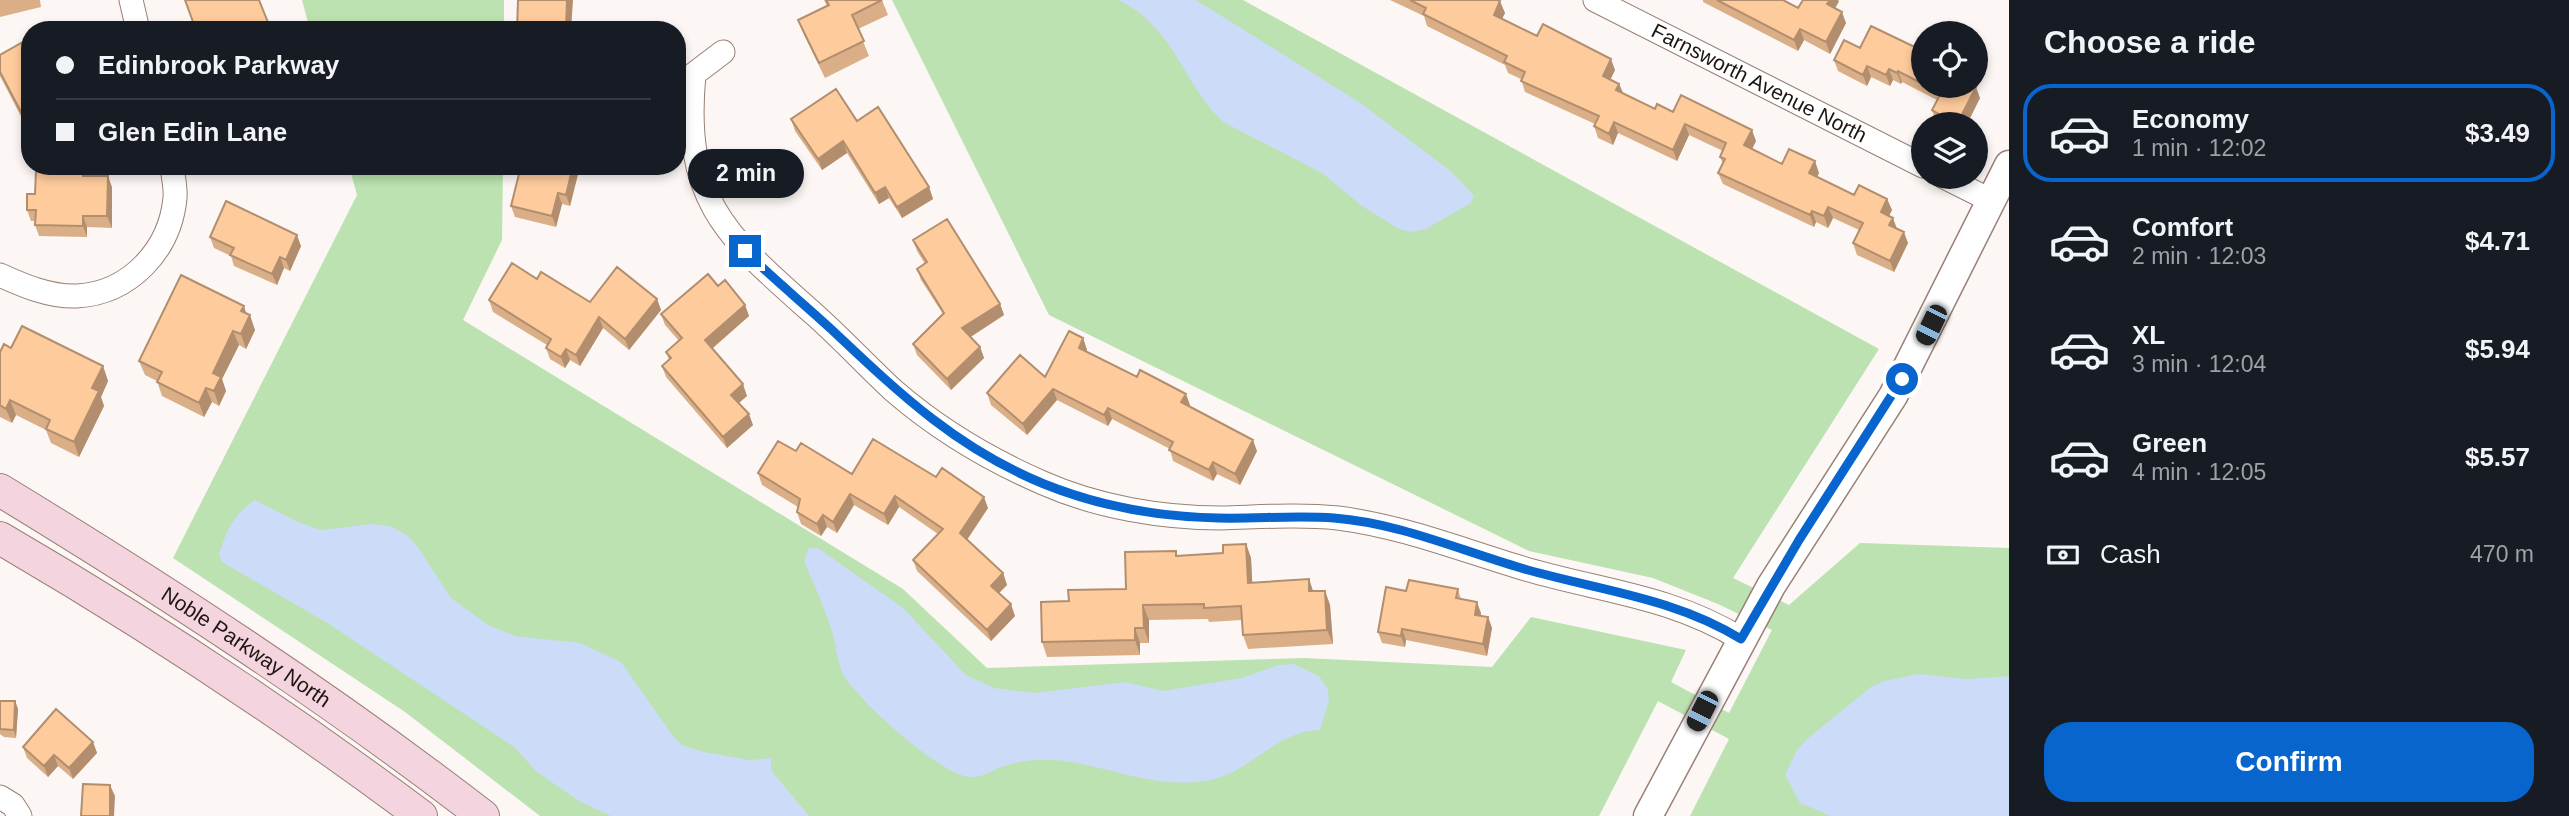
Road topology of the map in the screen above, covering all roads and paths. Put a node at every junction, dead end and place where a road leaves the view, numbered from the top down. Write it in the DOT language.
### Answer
graph roads {
  1 [pos="131,0"];
  2 [pos="1595,0"];
  3 [pos="136,21"];
  4 [pos="723,52"];
  5 [pos="1911,160"];
  6 [pos="2009,165"];
  7 [pos="173,175"];
  8 [pos="1968,189"];
  9 [pos="1992,201"];
  10 [pos="0,275"];
  11 [pos="0,490"];
  12 [pos="0,538"];
  13 [pos="1741,639"];
  14 [pos="0,797"];
  15 [pos="20,816"];
  16 [pos="421,816"];
  17 [pos="483,816"];
  18 [pos="1648,816"];
  1 -- 3 [label="street"];
  2 -- 5 [label="street, Farnsworth Avenue North"];
  4 -- 13 [label="street"];
  6 -- 9 [label="street"];
  7 -- 10 [label="street"];
  8 -- 9 [label="street"];
  9 -- 13 [label="street"];
  11 -- 17 [label="main road, Noble Parkway North"];
  12 -- 16 [label="main road, Noble Parkway North"];
  13 -- 18 [label="street"];
  14 -- 15 [label="street"];
}
